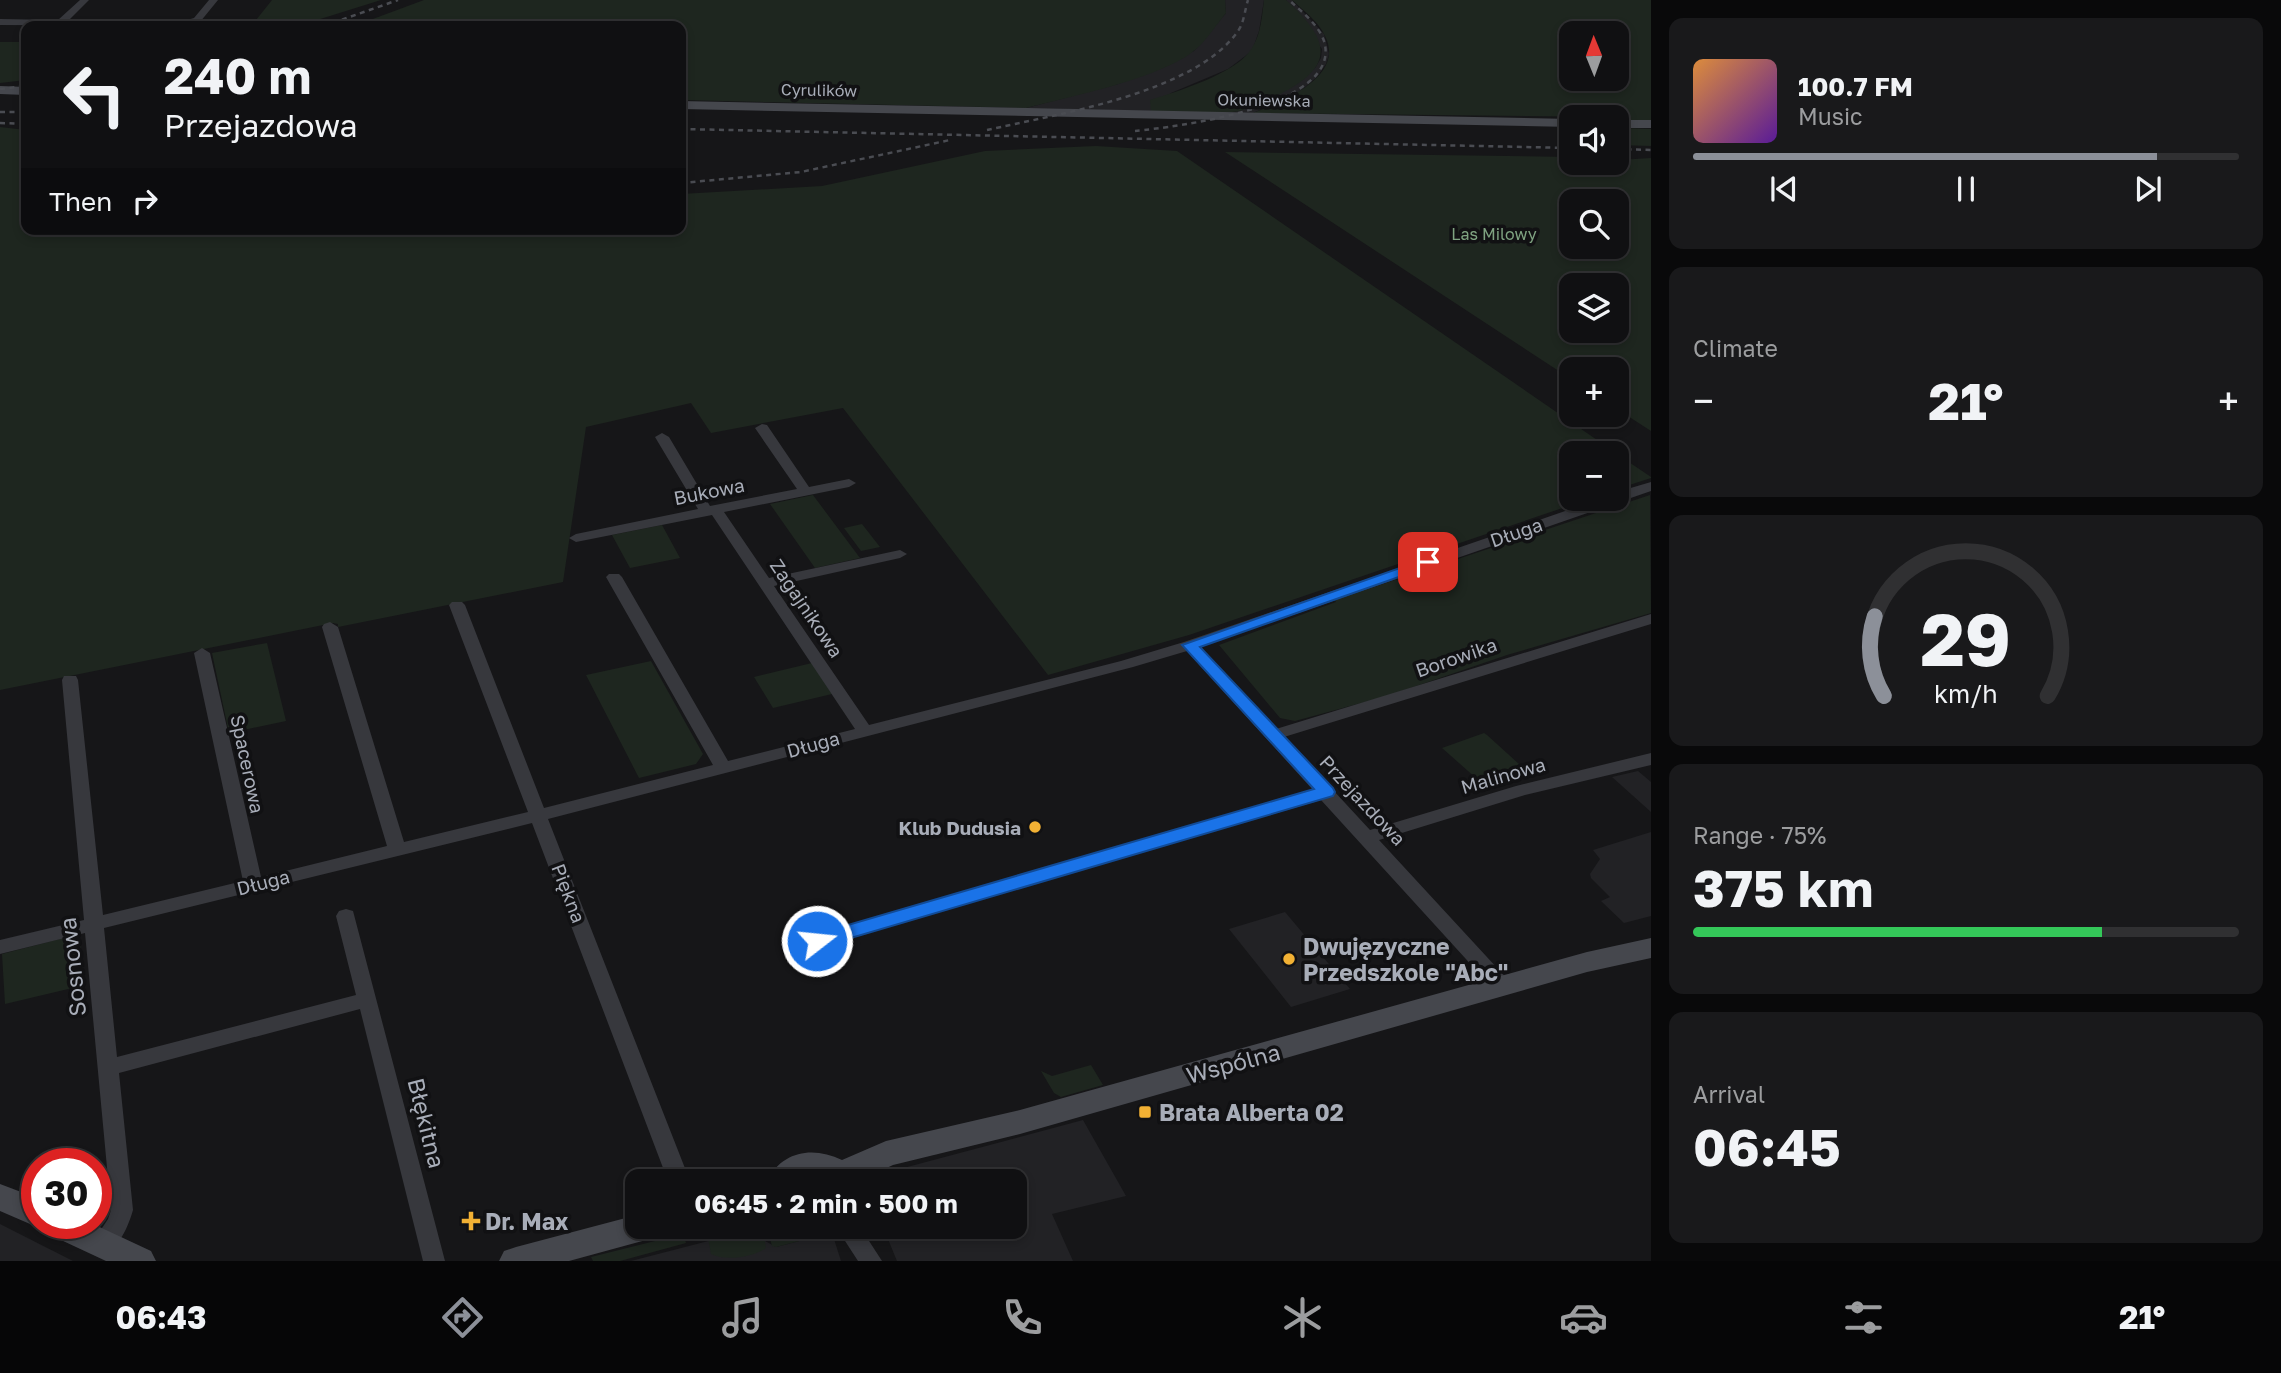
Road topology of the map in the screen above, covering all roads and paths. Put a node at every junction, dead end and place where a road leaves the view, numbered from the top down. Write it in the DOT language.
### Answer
graph roads {
  1 [pos="85,0"];
  2 [pos="214,0"];
  3 [pos="62,21"];
  4 [pos="193,21"];
  5 [pos="0,22"];
  6 [pos="21,22"];
  7 [pos="0,90"];
  8 [pos="21,91"];
  9 [pos="686,104"];
  10 [pos="956,111"];
  11 [pos="1559,123"];
  12 [pos="1629,124"];
  13 [pos="1651,124"];
  14 [pos="762,428"];
  15 [pos="662,437"];
  16 [pos="849,483"];
  17 [pos="1651,486"];
  18 [pos="805,491"];
  19 [pos="1629,493"];
  20 [pos="711,510"];
  21 [pos="1577,511"];
  22 [pos="576,538"];
  23 [pos="900,554"];
  24 [pos="614,577"];
  25 [pos="766,583"];
  26 [pos="457,605"];
  27 [pos="1651,619"];
  28 [pos="330,627"];
  29 [pos="1190,645"];
  30 [pos="202,653"];
  31 [pos="70,680"];
  32 [pos="864,730"];
  33 [pos="1274,735"];
  34 [pos="1651,759"];
  35 [pos="723,767"];
  36 [pos="1326,792"];
  37 [pos="539,815"];
  38 [pos="1369,837"];
  39 [pos="397,849"];
  40 [pos="253,884"];
  41 [pos="346,916"];
  42 [pos="92,924"];
  43 [pos="0,947"];
  44 [pos="792,948"];
  45 [pos="1651,948"];
  46 [pos="1503,987"];
  47 [pos="368,999"];
  48 [pos="107,1069"];
  49 [pos="674,1169"];
  50 [pos="797,1169"];
  51 [pos="829,1169"];
  52 [pos="858,1169"];
  53 [pos="0,1197"];
  54 [pos="21,1206"];
  55 [pos="625,1232"];
  56 [pos="92,1239"];
  57 [pos="855,1239"];
  58 [pos="103,1244"];
  59 [pos="139,1261"];
  60 [pos="435,1261"];
  61 [pos="516,1261"];
  62 [pos="871,1261"];
  1 -- 3 [label="street"];
  2 -- 4 [label="street"];
  5 -- 6 [label="street"];
  7 -- 8 [label="main road"];
  9 -- 10 [label="main road, Cyrulików"];
  10 -- 11 [label="main road, Okuniewska"];
  12 -- 13 [label="main road"];
  14 -- 18 [label="street"];
  15 -- 20 [label="street, Zagajnikowa"];
  16 -- 18 [label="street, Bukowa"];
  17 -- 19 [label="street, Długa"];
  18 -- 20 [label="street, Bukowa"];
  20 -- 22 [label="street, Bukowa"];
  20 -- 25 [label="street, Zagajnikowa"];
  21 -- 29 [label="street, Długa"];
  23 -- 25 [label="street"];
  24 -- 35 [label="street"];
  25 -- 32 [label="street, Zagajnikowa"];
  26 -- 37 [label="street, Piękna"];
  27 -- 33 [label="street, Borowika"];
  28 -- 39 [label="street"];
  29 -- 32 [label="street, Długa"];
  29 -- 33 [label="street, Przejazdowa"];
  30 -- 40 [label="street, Spacerowa"];
  31 -- 42 [label="street, Sosnowa"];
  32 -- 35 [label="street, Długa"];
  33 -- 36 [label="street, Przejazdowa"];
  34 -- 38 [label="street, Malinowa"];
  35 -- 37 [label="street, Długa"];
  36 -- 38 [label="street, Przejazdowa"];
  36 -- 44 [label="street"];
  37 -- 39 [label="street, Długa"];
  37 -- 49 [label="street, Piękna"];
  38 -- 46 [label="street, Przejazdowa"];
  39 -- 40 [label="street, Długa"];
  40 -- 42 [label="street, Długa"];
  41 -- 47 [label="street, Błękitna"];
  42 -- 43 [label="street, Długa"];
  42 -- 48 [label="street, Sosnowa"];
  45 -- 46 [label="main road, Wspólna"];
  46 -- 52 [label="main road, Wspólna"];
  47 -- 48 [label="street"];
  47 -- 60 [label="street, Błękitna"];
  48 -- 58 [label="street, Sosnowa"];
  50 -- 51 [label="main road"];
  53 -- 54 [label="main road"];
  55 -- 61 [label="main road"];
  56 -- 58 [label="main road"];
  57 -- 62 [label="street"];
  58 -- 59 [label="main road"];
}
